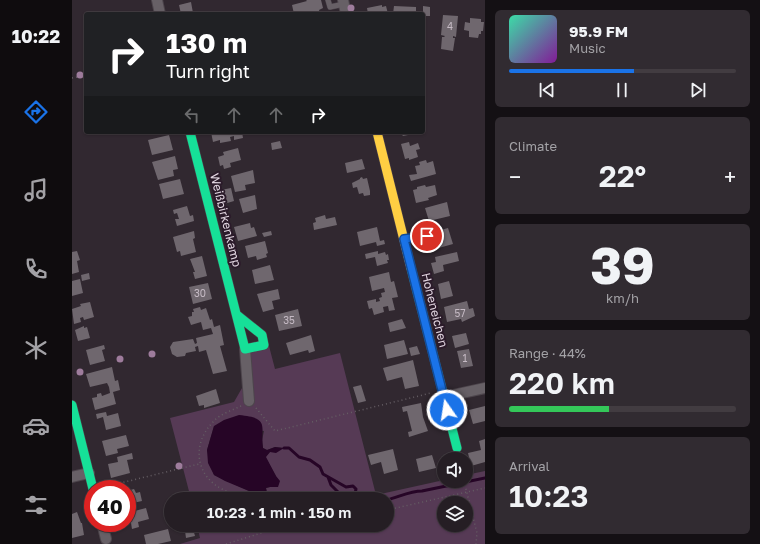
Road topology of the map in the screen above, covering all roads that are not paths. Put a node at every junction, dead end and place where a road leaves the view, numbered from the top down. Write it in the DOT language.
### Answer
graph roads {
  1 [pos="157,0"];
  2 [pos="328,0"];
  3 [pos="343,2"];
  4 [pos="160,12"];
  5 [pos="346,12"];
  6 [pos="191,134"];
  7 [pos="377,134"];
  8 [pos="427,236"];
  9 [pos="404,239"];
  10 [pos="237,315"];
  11 [pos="245,349"];
  12 [pos="485,388"];
  13 [pos="443,394"];
  14 [pos="250,401"];
  15 [pos="72,405"];
  16 [pos="457,448"];
  17 [pos="89,473"];
  18 [pos="72,477"];
  19 [pos="91,480"];
  20 [pos="104,532"];
  21 [pos="106,539"];
  1 -- 4 [label="street"];
  2 -- 3 [label="lane"];
  3 -- 5 [label="street"];
  6 -- 10 [label="street, Weißbirkenkamp"];
  7 -- 9 [label="street, Hoheneichen"];
  8 -- 9 [label="lane"];
  9 -- 13 [label="street, Hoheneichen"];
  10 -- 11 [label="street, Weißbirkenkamp"];
  10 -- 11 [label="street"];
  11 -- 14 [label="street"];
  12 -- 13 [label="street"];
  13 -- 16 [label="street, Hoheneichen"];
  15 -- 17 [label="street"];
  17 -- 18 [label="street"];
  17 -- 19 [label="street"];
  20 -- 21 [label="street"];
}
